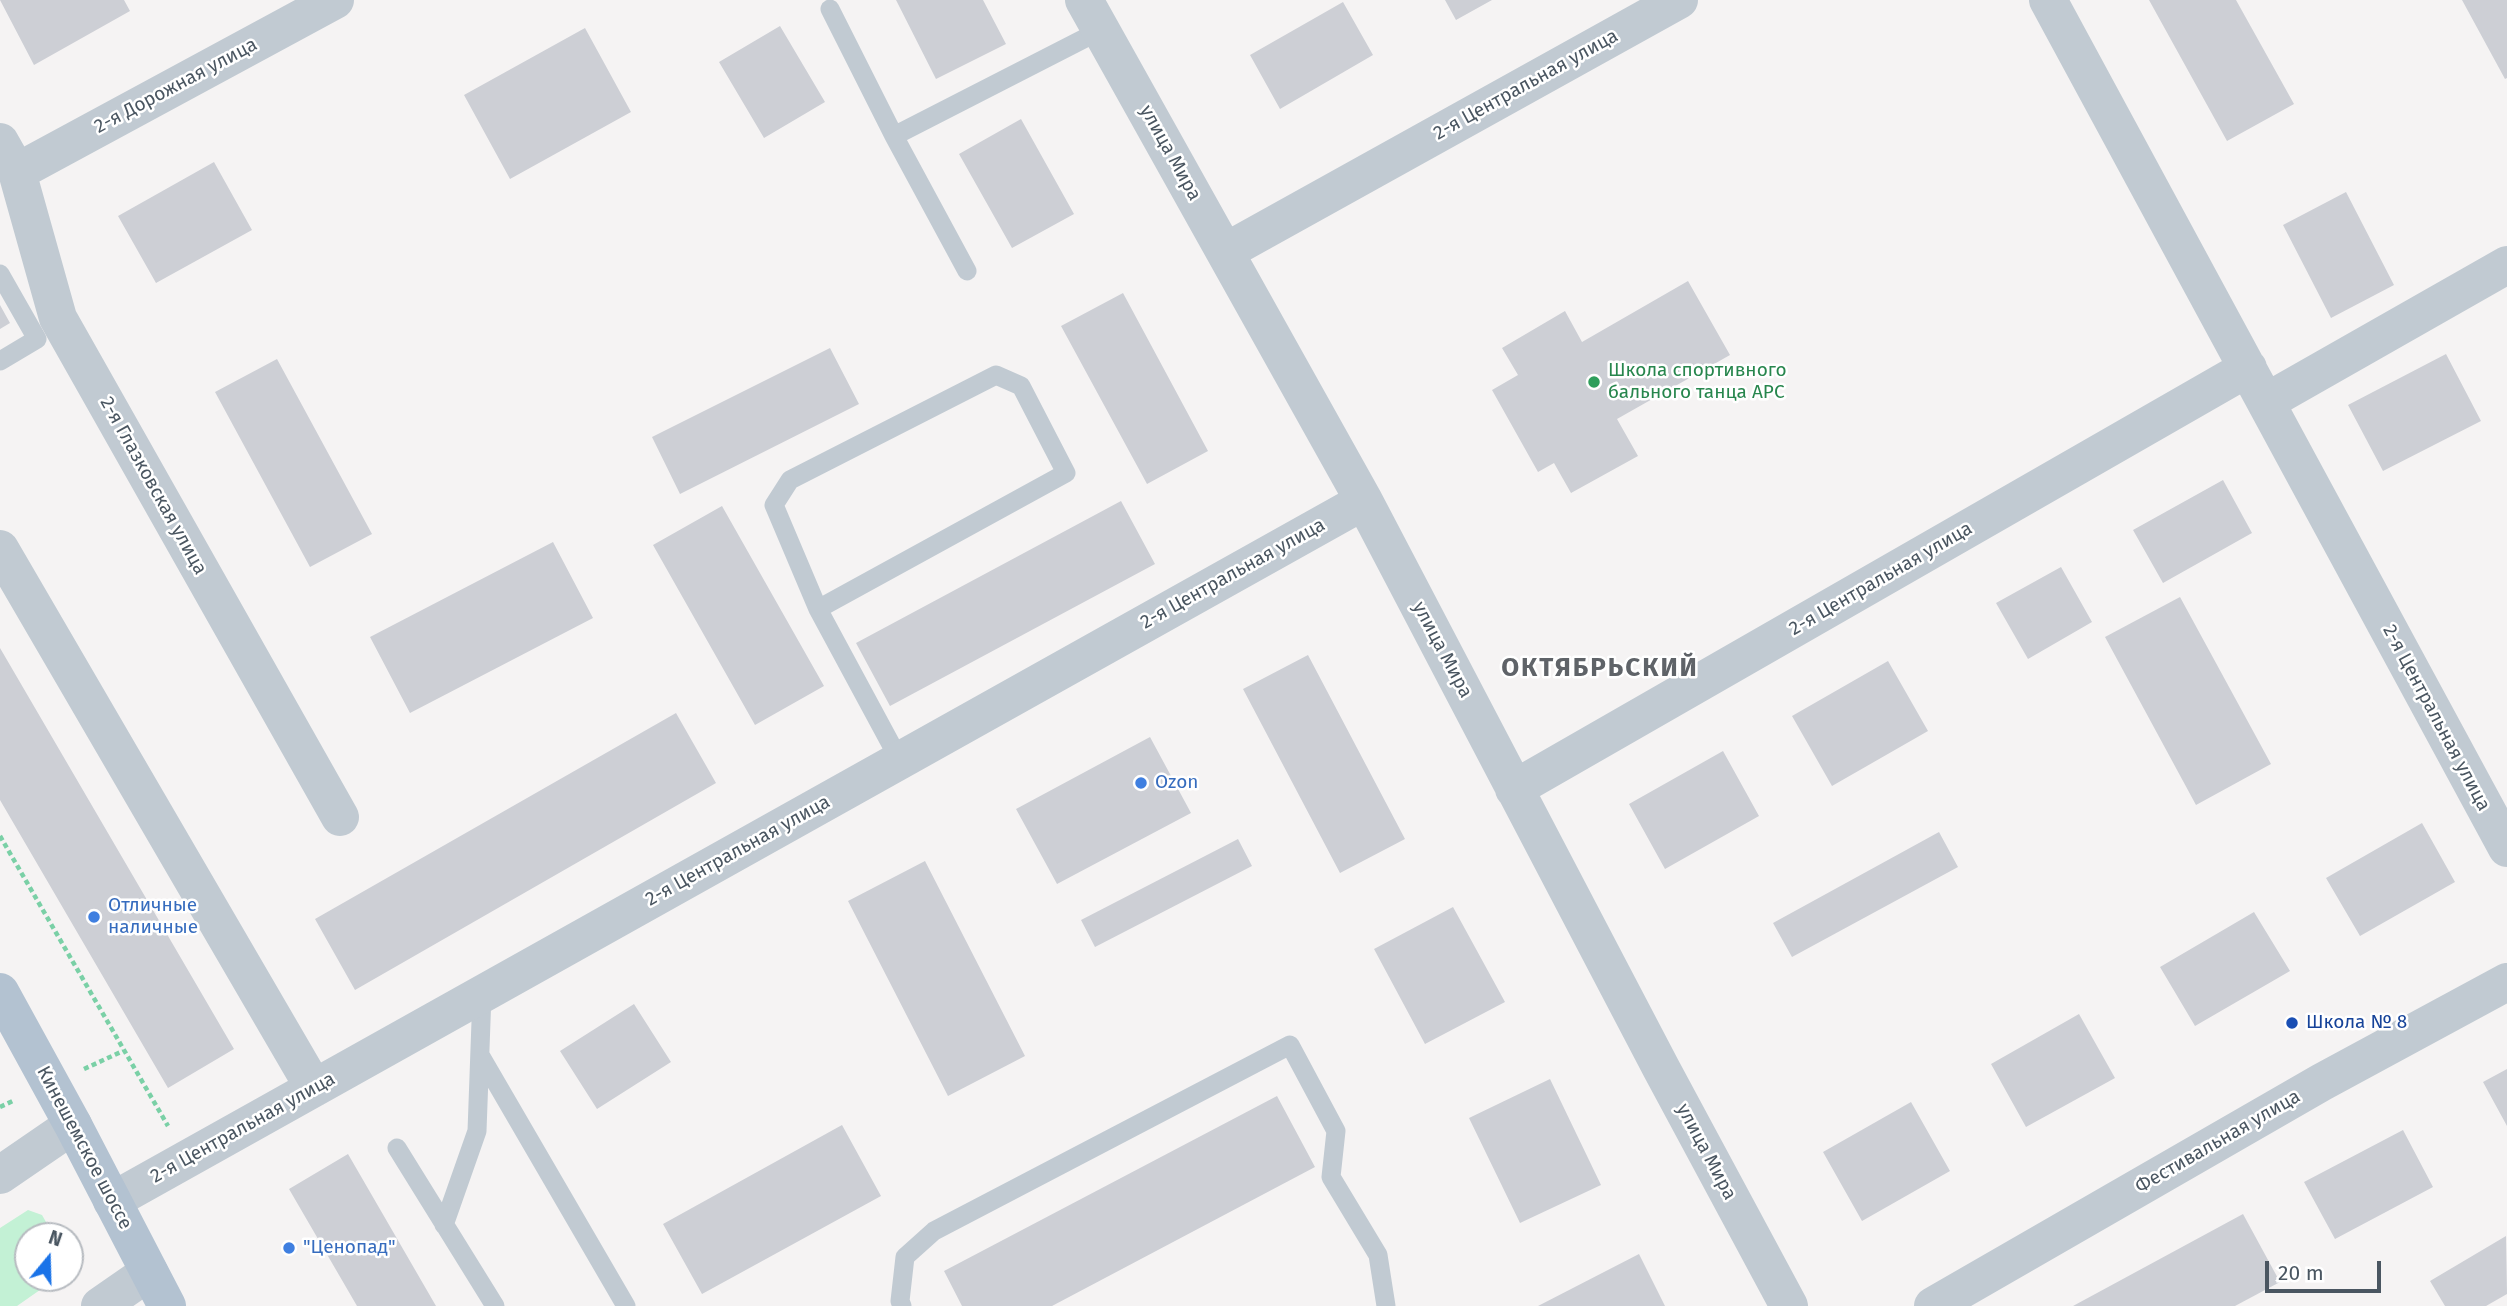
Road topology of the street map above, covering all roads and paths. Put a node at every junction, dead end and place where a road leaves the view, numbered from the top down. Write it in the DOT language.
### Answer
graph roads {
  1 [pos="335,0"];
  2 [pos="1679,0"];
  3 [pos="2048,0"];
  4 [pos="830,9"];
  5 [pos="1093,15"];
  6 [pos="894,136"];
  7 [pos="9,157"];
  8 [pos="1225,252"];
  9 [pos="2507,265"];
  10 [pos="967,271"];
  11 [pos="0,274"];
  12 [pos="48,328"];
  13 [pos="0,361"];
  14 [pos="2248,368"];
  15 [pos="2266,402"];
  16 [pos="1364,501"];
  17 [pos="0,549"];
  18 [pos="818,609"];
  19 [pos="900,761"];
  20 [pos="1514,789"];
  21 [pos="340,817"];
  22 [pos="0,836"];
  23 [pos="2507,848"];
  24 [pos="2507,982"];
  25 [pos="0,992"];
  26 [pos="482,994"];
  27 [pos="480,1055"];
  28 [pos="314,1088"];
  29 [pos="73,1125"];
  30 [pos="397,1148"];
  31 [pos="187,1159"];
  32 [pos="0,1175"];
  33 [pos="112,1201"];
  34 [pos="444,1225"];
  35 [pos="149,1272"];
  36 [pos="100,1306"];
  37 [pos="167,1306"];
  38 [pos="495,1306"];
  39 [pos="626,1306"];
  40 [pos="902,1306"];
  41 [pos="1386,1306"];
  42 [pos="1789,1306"];
  43 [pos="1933,1306"];
  1 -- 7 [label="street, 2-я Дорожная улица"];
  2 -- 8 [label="street, 2-я Центральная улица"];
  3 -- 14 [label="street, 2-я Центральная улица"];
  4 -- 6 [label="lane"];
  5 -- 6 [label="lane"];
  5 -- 8 [label="street, улица Мира"];
  6 -- 10 [label="lane"];
  7 -- 12 [label="street, 2-я Глазковская улица"];
  8 -- 16 [label="street, улица Мира"];
  9 -- 15 [label="street"];
  11 -- 12 [label="lane"];
  12 -- 13 [label="lane"];
  12 -- 21 [label="street, 2-я Глазковская улица"];
  14 -- 15 [label="street, 2-я Центральная улица"];
  14 -- 20 [label="street, 2-я Центральная улица"];
  15 -- 23 [label="street, 2-я Центральная улица"];
  16 -- 19 [label="street, 2-я Центральная улица"];
  16 -- 20 [label="street, улица Мира"];
  17 -- 28 [label="street"];
  18 -- 18 [label="lane"];
  18 -- 19 [label="lane"];
  19 -- 26 [label="street, 2-я Центральная улица"];
  20 -- 42 [label="street, улица Мира"];
  22 -- 31 [label="path"];
  24 -- 43 [label="street, Фестивальная улица"];
  25 -- 29 [label="main road, Кинешемское шоссе"];
  26 -- 27 [label="lane"];
  26 -- 28 [label="street, 2-я Центральная улица"];
  27 -- 34 [label="lane"];
  27 -- 39 [label="lane"];
  28 -- 31 [label="street, 2-я Центральная улица"];
  29 -- 32 [label="street"];
  29 -- 33 [label="main road, Кинешемское шоссе"];
  30 -- 34 [label="lane"];
  31 -- 33 [label="street, 2-я Центральная улица"];
  33 -- 35 [label="main road, Кинешемское шоссе"];
  34 -- 38 [label="lane"];
  35 -- 36 [label="street"];
  35 -- 37 [label="main road, Кинешемское шоссе"];
  40 -- 41 [label="lane"];
}
